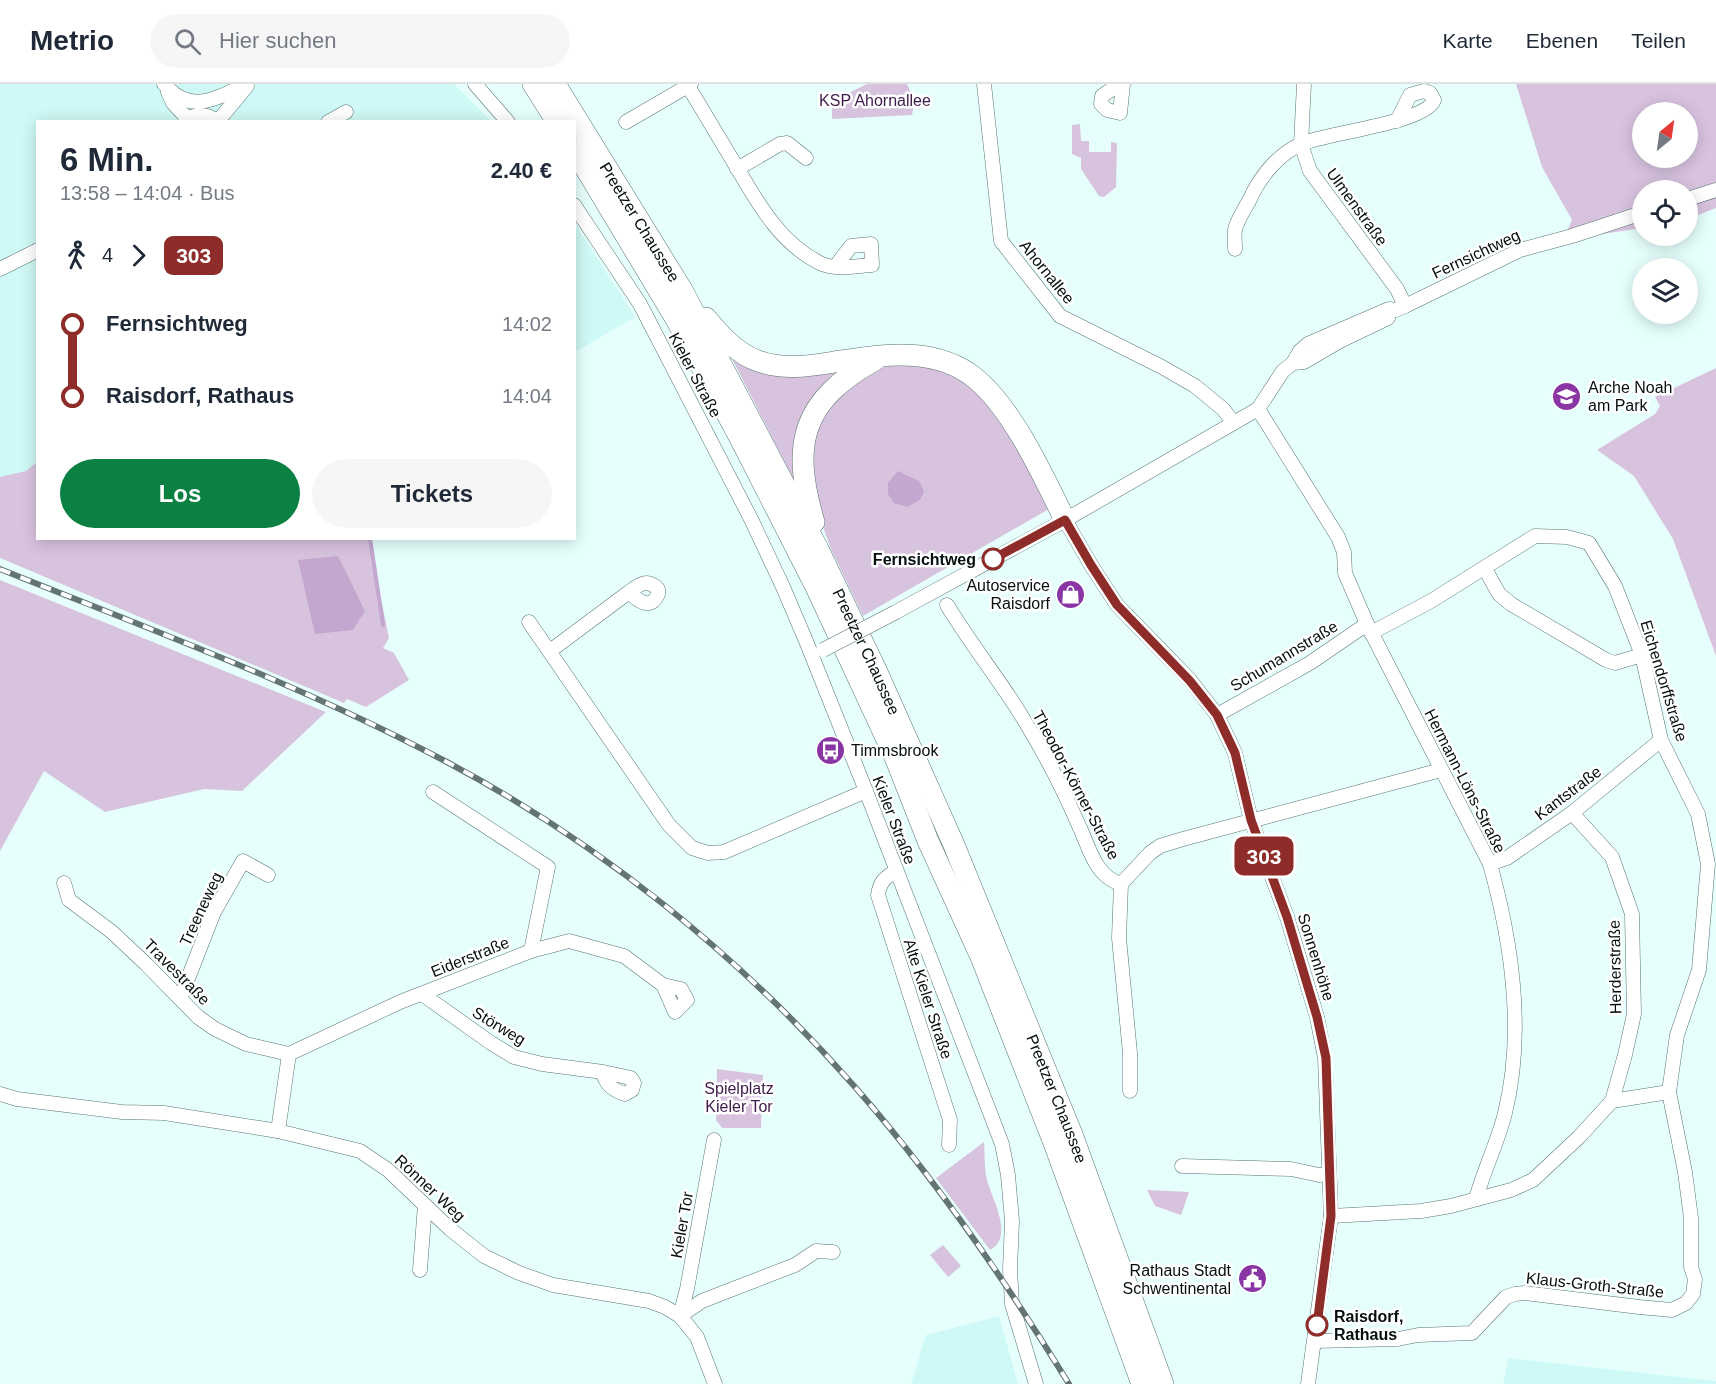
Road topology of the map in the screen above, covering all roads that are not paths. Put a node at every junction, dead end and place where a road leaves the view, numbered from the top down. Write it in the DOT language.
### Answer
graph roads {
  1 [pos="164,84"];
  2 [pos="247,84"];
  3 [pos="475,84"];
  4 [pos="533,84"];
  5 [pos="555,84"];
  6 [pos="984,84"];
  7 [pos="1304,84"];
  8 [pos="690,85"];
  9 [pos="346,112"];
  10 [pos="186,120"];
  11 [pos="216,120"];
  12 [pos="219,120"];
  13 [pos="332,120"];
  14 [pos="506,120"];
  15 [pos="556,120"];
  16 [pos="1397,121"];
  17 [pos="626,122"];
  18 [pos="1301,144"];
  19 [pos="576,152"];
  20 [pos="806,158"];
  21 [pos="737,169"];
  22 [pos="1716,190"];
  23 [pos="1698,196"];
  24 [pos="576,208"];
  25 [pos="1632,216"];
  26 [pos="1235,249"];
  27 [pos="36,251"];
  28 [pos="835,267"];
  29 [pos="0,269"];
  30 [pos="682,290"];
  31 [pos="1400,308"];
  32 [pos="882,357"];
  33 [pos="1258,409"];
  34 [pos="1233,422"];
  35 [pos="1065,520"];
  36 [pos="818,549"];
  37 [pos="1485,569"];
  38 [pos="629,592"];
  39 [pos="947,605"];
  40 [pos="529,622"];
  41 [pos="1369,628"];
  42 [pos="550,651"];
  43 [pos="818,653"];
  44 [pos="1642,655"];
  45 [pos="1217,715"];
  46 [pos="1661,740"];
  47 [pos="1441,770"];
  48 [pos="866,791"];
  49 [pos="433,792"];
  50 [pos="1572,813"];
  51 [pos="1251,820"];
  52 [pos="1490,864"];
  53 [pos="896,872"];
  54 [pos="268,875"];
  55 [pos="64,883"];
  56 [pos="1121,884"];
  57 [pos="531,951"];
  58 [pos="663,985"];
  59 [pos="422,994"];
  60 [pos="180,999"];
  61 [pos="289,1054"];
  62 [pos="603,1072"];
  63 [pos="1130,1091"];
  64 [pos="1669,1092"];
  65 [pos="0,1094"];
  66 [pos="1612,1101"];
  67 [pos="278,1131"];
  68 [pos="714,1140"];
  69 [pos="949,1145"];
  70 [pos="1182,1166"];
  71 [pos="1329,1174"];
  72 [pos="1476,1199"];
  73 [pos="425,1205"];
  74 [pos="1331,1216"];
  75 [pos="833,1252"];
  76 [pos="420,1270"];
  77 [pos="1672,1310"];
  78 [pos="680,1316"];
  79 [pos="1315,1341"];
  80 [pos="715,1384"];
  81 [pos="1036,1384"];
  82 [pos="1142,1384"];
  83 [pos="1163,1384"];
  84 [pos="1308,1384"];
  1 -- 2 [label="street"];
  1 -- 10 [label="street"];
  2 -- 12 [label="street"];
  3 -- 14 [label="street"];
  4 -- 15 [label="highway"];
  5 -- 30 [label="highway, Preetzer Chaussee"];
  6 -- 34 [label="street, Ahornallee"];
  7 -- 18 [label="street, Ulmenstraße"];
  8 -- 17 [label="street"];
  8 -- 21 [label="street"];
  9 -- 13 [label="street"];
  10 -- 11 [label="street"];
  16 -- 18 [label="street"];
  18 -- 26 [label="street"];
  18 -- 31 [label="street, Ulmenstraße"];
  19 -- 82 [label="highway, Preetzer Chaussee"];
  20 -- 21 [label="street"];
  21 -- 28 [label="street"];
  22 -- 23 [label="street"];
  24 -- 43 [label="street, Kieler Straße"];
  25 -- 31 [label="street, Fernsichtweg"];
  27 -- 29 [label="street"];
  30 -- 32 [label="highway"];
  30 -- 36 [label="highway, Preetzer Chaussee"];
  31 -- 33 [label="street, Fernsichtweg"];
  32 -- 35 [label="highway"];
  32 -- 36 [label="highway"];
  33 -- 34 [label="street, Fernsichtweg"];
  33 -- 41 [label="street, Hermann-Löns-Straße"];
  34 -- 35 [label="street, Fernsichtweg"];
  35 -- 43 [label="street, Fernsichtweg, bridge"];
  35 -- 45 [label="street, Sonnenhöhe"];
  36 -- 83 [label="highway, Preetzer Chaussee"];
  37 -- 41 [label="street, Eichendorffstraße"];
  37 -- 44 [label="street"];
  37 -- 44 [label="street, Eichendorffstraße"];
  38 -- 42 [label="street"];
  39 -- 56 [label="street, Theodor-Körner-Straße"];
  40 -- 42 [label="street"];
  41 -- 45 [label="street, Schumannstraße"];
  41 -- 47 [label="street, Hermann-Löns-Straße"];
  42 -- 48 [label="street"];
  43 -- 48 [label="street, Kieler Straße"];
  44 -- 46 [label="street, Eichendorffstraße"];
  45 -- 51 [label="street, Sonnenhöhe"];
  46 -- 50 [label="street, Kantstraße"];
  46 -- 64 [label="street, Eichendorffstraße"];
  47 -- 51 [label="street"];
  47 -- 52 [label="street, Hermann-Löns-Straße"];
  48 -- 53 [label="street, Kieler Straße"];
  49 -- 57 [label="street, Eiderstraße"];
  50 -- 52 [label="street, Kantstraße"];
  50 -- 66 [label="street, Herderstraße"];
  51 -- 56 [label="street"];
  51 -- 71 [label="street, Sonnenhöhe"];
  52 -- 72 [label="street, Hermann-Löns-Straße"];
  53 -- 69 [label="street, Alte Kieler Straße"];
  53 -- 81 [label="street, Kieler Straße"];
  54 -- 60 [label="street, Treeneweg"];
  55 -- 60 [label="street, Travestraße"];
  56 -- 63 [label="street"];
  57 -- 58 [label="street"];
  57 -- 59 [label="street, Eiderstraße"];
  59 -- 61 [label="street, Eiderstraße"];
  59 -- 62 [label="street, Störweg"];
  60 -- 61 [label="street, Travestraße"];
  61 -- 67 [label="street"];
  64 -- 66 [label="street"];
  64 -- 77 [label="street, Eichendorffstraße"];
  65 -- 67 [label="street, Rönner Weg"];
  66 -- 72 [label="street"];
  67 -- 73 [label="street, Rönner Weg"];
  68 -- 78 [label="street, Kieler Tor"];
  70 -- 71 [label="street"];
  71 -- 74 [label="street, Sonnenhöhe"];
  72 -- 74 [label="street"];
  73 -- 76 [label="street"];
  73 -- 78 [label="street, Rönner Weg"];
  74 -- 79 [label="street, Sonnenhöhe"];
  75 -- 78 [label="street"];
  77 -- 79 [label="street, Klaus-Groth-Straße"];
  78 -- 80 [label="street, Rönner Weg"];
  79 -- 84 [label="street, Sonnenhöhe"];
}
